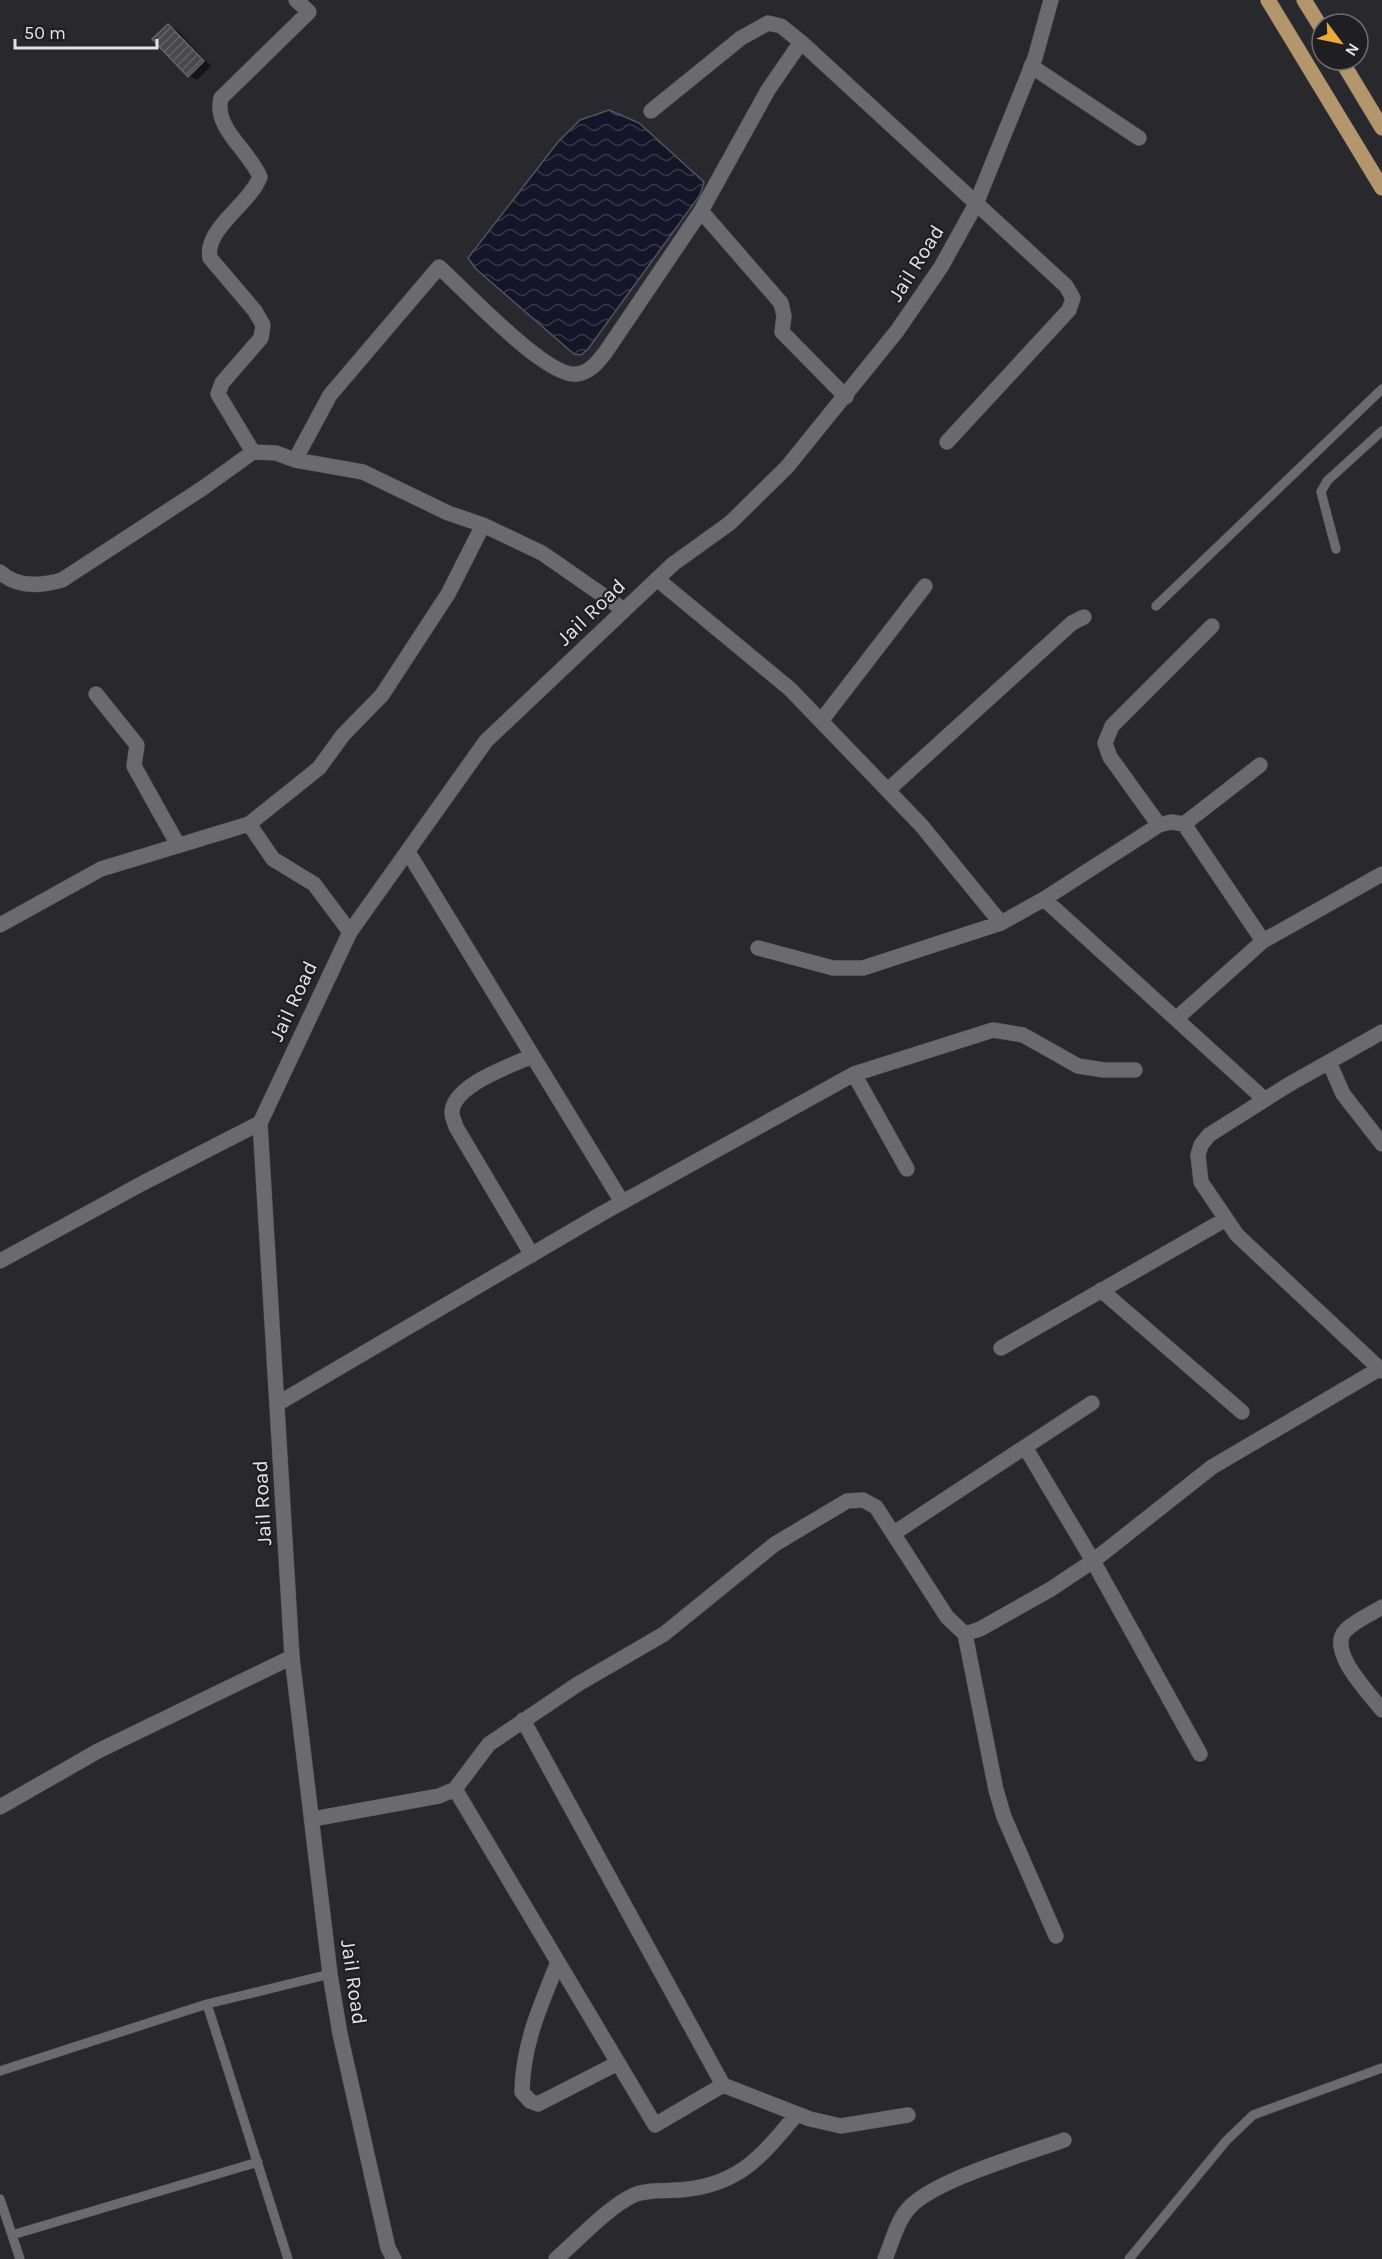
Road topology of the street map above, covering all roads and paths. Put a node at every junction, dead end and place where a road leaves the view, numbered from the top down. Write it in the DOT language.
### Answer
graph roads {
  1 [pos="296,0"];
  2 [pos="1052,0"];
  3 [pos="1268,0"];
  4 [pos="801,42"];
  5 [pos="1031,66"];
  6 [pos="1348,72"];
  7 [pos="651,111"];
  8 [pos="1382,128"];
  9 [pos="1139,138"];
  10 [pos="1382,188"];
  11 [pos="976,204"];
  12 [pos="701,211"];
  13 [pos="1382,389"];
  14 [pos="846,397"];
  15 [pos="1382,431"];
  16 [pos="947,442"];
  17 [pos="253,452"];
  18 [pos="295,460"];
  19 [pos="483,525"];
  20 [pos="1336,549"];
  21 [pos="0,572"];
  22 [pos="657,579"];
  23 [pos="926,586"];
  24 [pos="1156,606"];
  25 [pos="624,610"];
  26 [pos="1084,617"];
  27 [pos="1212,627"];
  28 [pos="96,694"];
  29 [pos="821,721"];
  30 [pos="1260,765"];
  31 [pos="888,790"];
  32 [pos="249,824"];
  33 [pos="1184,824"];
  34 [pos="1159,825"];
  35 [pos="178,845"];
  36 [pos="408,852"];
  37 [pos="1382,874"];
  38 [pos="1044,899"];
  39 [pos="1001,923"];
  40 [pos="0,925"];
  41 [pos="350,932"];
  42 [pos="1263,941"];
  43 [pos="758,948"];
  44 [pos="1177,1018"];
  45 [pos="1382,1032"];
  46 [pos="532,1056"];
  47 [pos="1329,1062"];
  48 [pos="1135,1070"];
  49 [pos="854,1074"];
  50 [pos="1264,1099"];
  51 [pos="260,1124"];
  52 [pos="1382,1144"];
  53 [pos="907,1169"];
  54 [pos="622,1202"];
  55 [pos="1226,1219"];
  56 [pos="532,1255"];
  57 [pos="2,1256"];
  58 [pos="1101,1290"];
  59 [pos="1001,1348"];
  60 [pos="1381,1370"];
  61 [pos="1092,1403"];
  62 [pos="277,1404"];
  63 [pos="1242,1413"];
  64 [pos="1025,1447"];
  65 [pos="894,1533"];
  66 [pos="1093,1561"];
  67 [pos="1382,1607"];
  68 [pos="965,1634"];
  69 [pos="292,1657"];
  70 [pos="1382,1710"];
  71 [pos="523,1720"];
  72 [pos="1200,1754"];
  73 [pos="454,1789"];
  74 [pos="0,1807"];
  75 [pos="313,1819"];
  76 [pos="1056,1936"];
  77 [pos="558,1962"];
  78 [pos="330,1974"];
  79 [pos="207,2004"];
  80 [pos="618,2063"];
  81 [pos="1382,2068"];
  82 [pos="0,2071"];
  83 [pos="723,2085"];
  84 [pos="797,2114"];
  85 [pos="908,2115"];
  86 [pos="1064,2140"];
  87 [pos="258,2162"];
  88 [pos="0,2199"];
  89 [pos="12,2235"];
  90 [pos="20,2259"];
  91 [pos="288,2259"];
  92 [pos="394,2259"];
  93 [pos="556,2259"];
  94 [pos="885,2259"];
  95 [pos="1129,2259"];
  1 -- 17 [label="street"];
  2 -- 5 [label="street, Jail Road"];
  3 -- 10 [label="main road"];
  4 -- 7 [label="street"];
  4 -- 11 [label="street"];
  4 -- 12 [label="street"];
  5 -- 9 [label="street"];
  5 -- 11 [label="street, Jail Road"];
  6 -- 8 [label="main road"];
  11 -- 14 [label="street, Jail Road"];
  11 -- 16 [label="street"];
  12 -- 14 [label="street"];
  12 -- 18 [label="street"];
  13 -- 24 [label="lane"];
  14 -- 22 [label="street, Jail Road"];
  15 -- 20 [label="lane"];
  17 -- 18 [label="street"];
  17 -- 21 [label="street"];
  18 -- 19 [label="street"];
  19 -- 25 [label="street"];
  19 -- 32 [label="street"];
  22 -- 25 [label="street, Jail Road"];
  22 -- 29 [label="street"];
  23 -- 29 [label="street"];
  25 -- 36 [label="street, Jail Road"];
  26 -- 31 [label="street"];
  27 -- 34 [label="street"];
  28 -- 35 [label="street"];
  29 -- 31 [label="street"];
  30 -- 33 [label="street"];
  31 -- 39 [label="street"];
  32 -- 35 [label="street"];
  32 -- 41 [label="street"];
  33 -- 34 [label="street"];
  33 -- 42 [label="street"];
  34 -- 38 [label="street"];
  35 -- 40 [label="street"];
  36 -- 41 [label="street, Jail Road"];
  36 -- 46 [label="street"];
  37 -- 42 [label="street"];
  38 -- 39 [label="street"];
  38 -- 44 [label="street"];
  39 -- 43 [label="street"];
  41 -- 51 [label="street, Jail Road"];
  42 -- 44 [label="street"];
  44 -- 50 [label="street"];
  45 -- 47 [label="street"];
  46 -- 54 [label="street"];
  46 -- 56 [label="street"];
  47 -- 50 [label="street"];
  47 -- 52 [label="street"];
  48 -- 49 [label="street"];
  49 -- 53 [label="street"];
  49 -- 54 [label="street"];
  50 -- 55 [label="street"];
  51 -- 57 [label="street"];
  51 -- 62 [label="street, Jail Road"];
  54 -- 56 [label="street"];
  55 -- 58 [label="street"];
  55 -- 60 [label="street"];
  56 -- 62 [label="street"];
  58 -- 59 [label="street"];
  58 -- 63 [label="street"];
  60 -- 66 [label="street"];
  61 -- 64 [label="street"];
  62 -- 69 [label="street, Jail Road"];
  64 -- 65 [label="street"];
  64 -- 66 [label="street"];
  65 -- 68 [label="street"];
  65 -- 71 [label="street"];
  66 -- 68 [label="street"];
  66 -- 72 [label="street"];
  67 -- 70 [label="street"];
  68 -- 76 [label="street"];
  69 -- 74 [label="street"];
  69 -- 75 [label="street, Jail Road"];
  71 -- 73 [label="street"];
  71 -- 83 [label="street"];
  73 -- 75 [label="street"];
  73 -- 77 [label="street"];
  75 -- 78 [label="street, Jail Road"];
  77 -- 80 [label="street"];
  77 -- 80 [label="street"];
  78 -- 79 [label="lane"];
  78 -- 92 [label="street, Jail Road"];
  79 -- 82 [label="lane"];
  79 -- 87 [label="lane"];
  80 -- 83 [label="street"];
  81 -- 95 [label="lane"];
  83 -- 84 [label="street"];
  84 -- 85 [label="street"];
  84 -- 93 [label="street"];
  86 -- 94 [label="street"];
  87 -- 89 [label="lane"];
  87 -- 91 [label="lane"];
  88 -- 89 [label="lane"];
  89 -- 90 [label="lane"];
}
